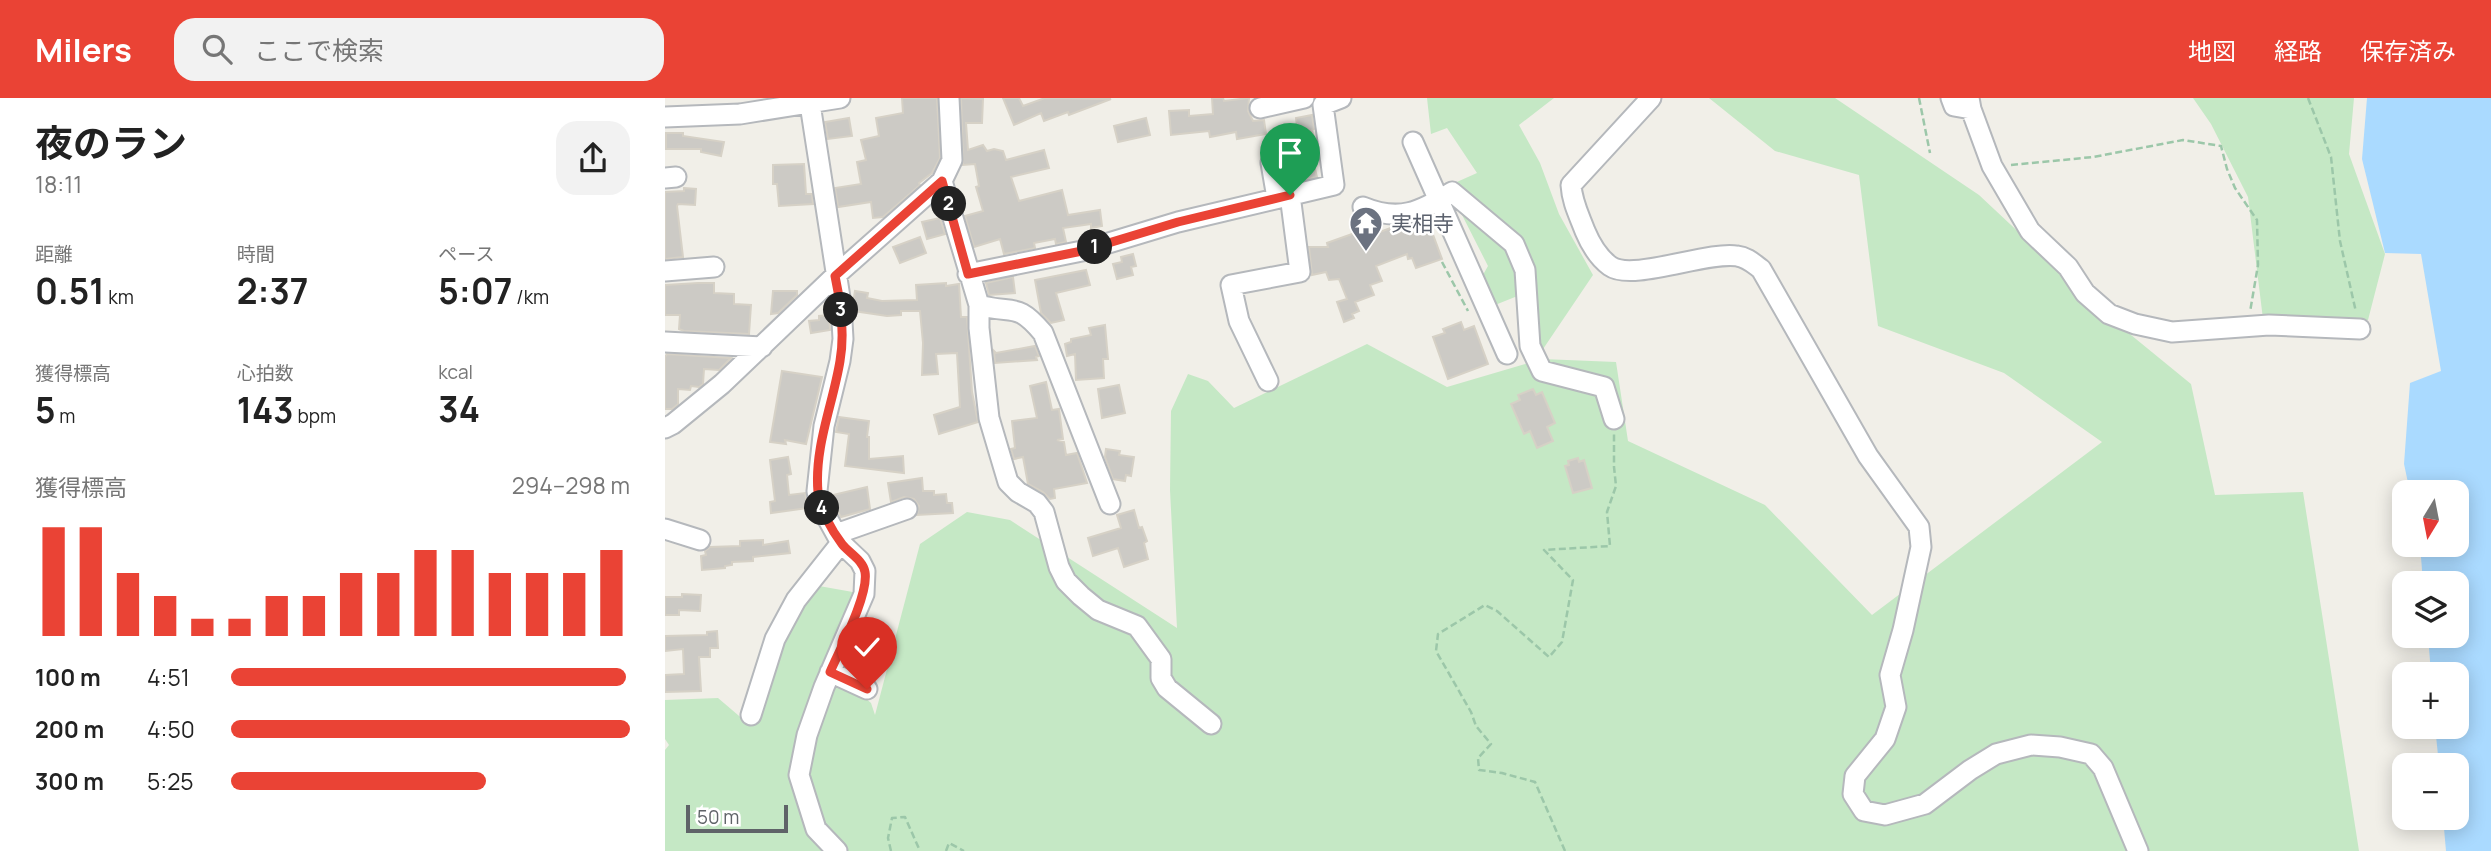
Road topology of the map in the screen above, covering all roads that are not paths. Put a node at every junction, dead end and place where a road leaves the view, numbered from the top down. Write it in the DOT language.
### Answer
graph roads {
  1 [pos="840,98"];
  2 [pos="949,98"];
  3 [pos="1651,98"];
  4 [pos="1951,98"];
  5 [pos="1322,100"];
  6 [pos="797,103"];
  7 [pos="1970,104"];
  8 [pos="1260,108"];
  9 [pos="665,117"];
  10 [pos="1413,142"];
  11 [pos="1293,158"];
  12 [pos="942,181"];
  13 [pos="1284,197"];
  14 [pos="1439,200"];
  15 [pos="1363,207"];
  16 [pos="714,267"];
  17 [pos="665,271"];
  18 [pos="968,274"];
  19 [pos="835,276"];
  20 [pos="979,305"];
  21 [pos="2360,329"];
  22 [pos="665,342"];
  23 [pos="762,347"];
  24 [pos="1507,354"];
  25 [pos="1268,381"];
  26 [pos="1614,419"];
  27 [pos="665,428"];
  28 [pos="1110,504"];
  29 [pos="907,509"];
  30 [pos="665,529"];
  31 [pos="839,539"];
  32 [pos="700,540"];
  33 [pos="830,672"];
  34 [pos="867,689"];
  35 [pos="751,715"];
  36 [pos="1211,724"];
  37 [pos="837,851"];
  38 [pos="2138,851"];
  1 -- 6 [label="street"];
  2 -- 12 [label="street"];
  3 -- 38 [label="street"];
  4 -- 7 [label="street"];
  5 -- 8 [label="street"];
  5 -- 13 [label="street"];
  6 -- 9 [label="street"];
  6 -- 19 [label="street"];
  7 -- 21 [label="street"];
  10 -- 14 [label="street"];
  11 -- 13 [label="street"];
  12 -- 18 [label="street"];
  12 -- 19 [label="street"];
  13 -- 18 [label="street"];
  13 -- 25 [label="street"];
  14 -- 15 [label="street"];
  14 -- 24 [label="street"];
  14 -- 26 [label="street"];
  16 -- 17 [label="street"];
  18 -- 20 [label="street"];
  19 -- 23 [label="street"];
  19 -- 31 [label="street"];
  20 -- 28 [label="street"];
  20 -- 36 [label="street"];
  22 -- 23 [label="street"];
  23 -- 27 [label="street"];
  29 -- 31 [label="street"];
  30 -- 32 [label="street"];
  31 -- 33 [label="street"];
  31 -- 35 [label="street"];
  33 -- 34 [label="street"];
  33 -- 37 [label="street"];
}
